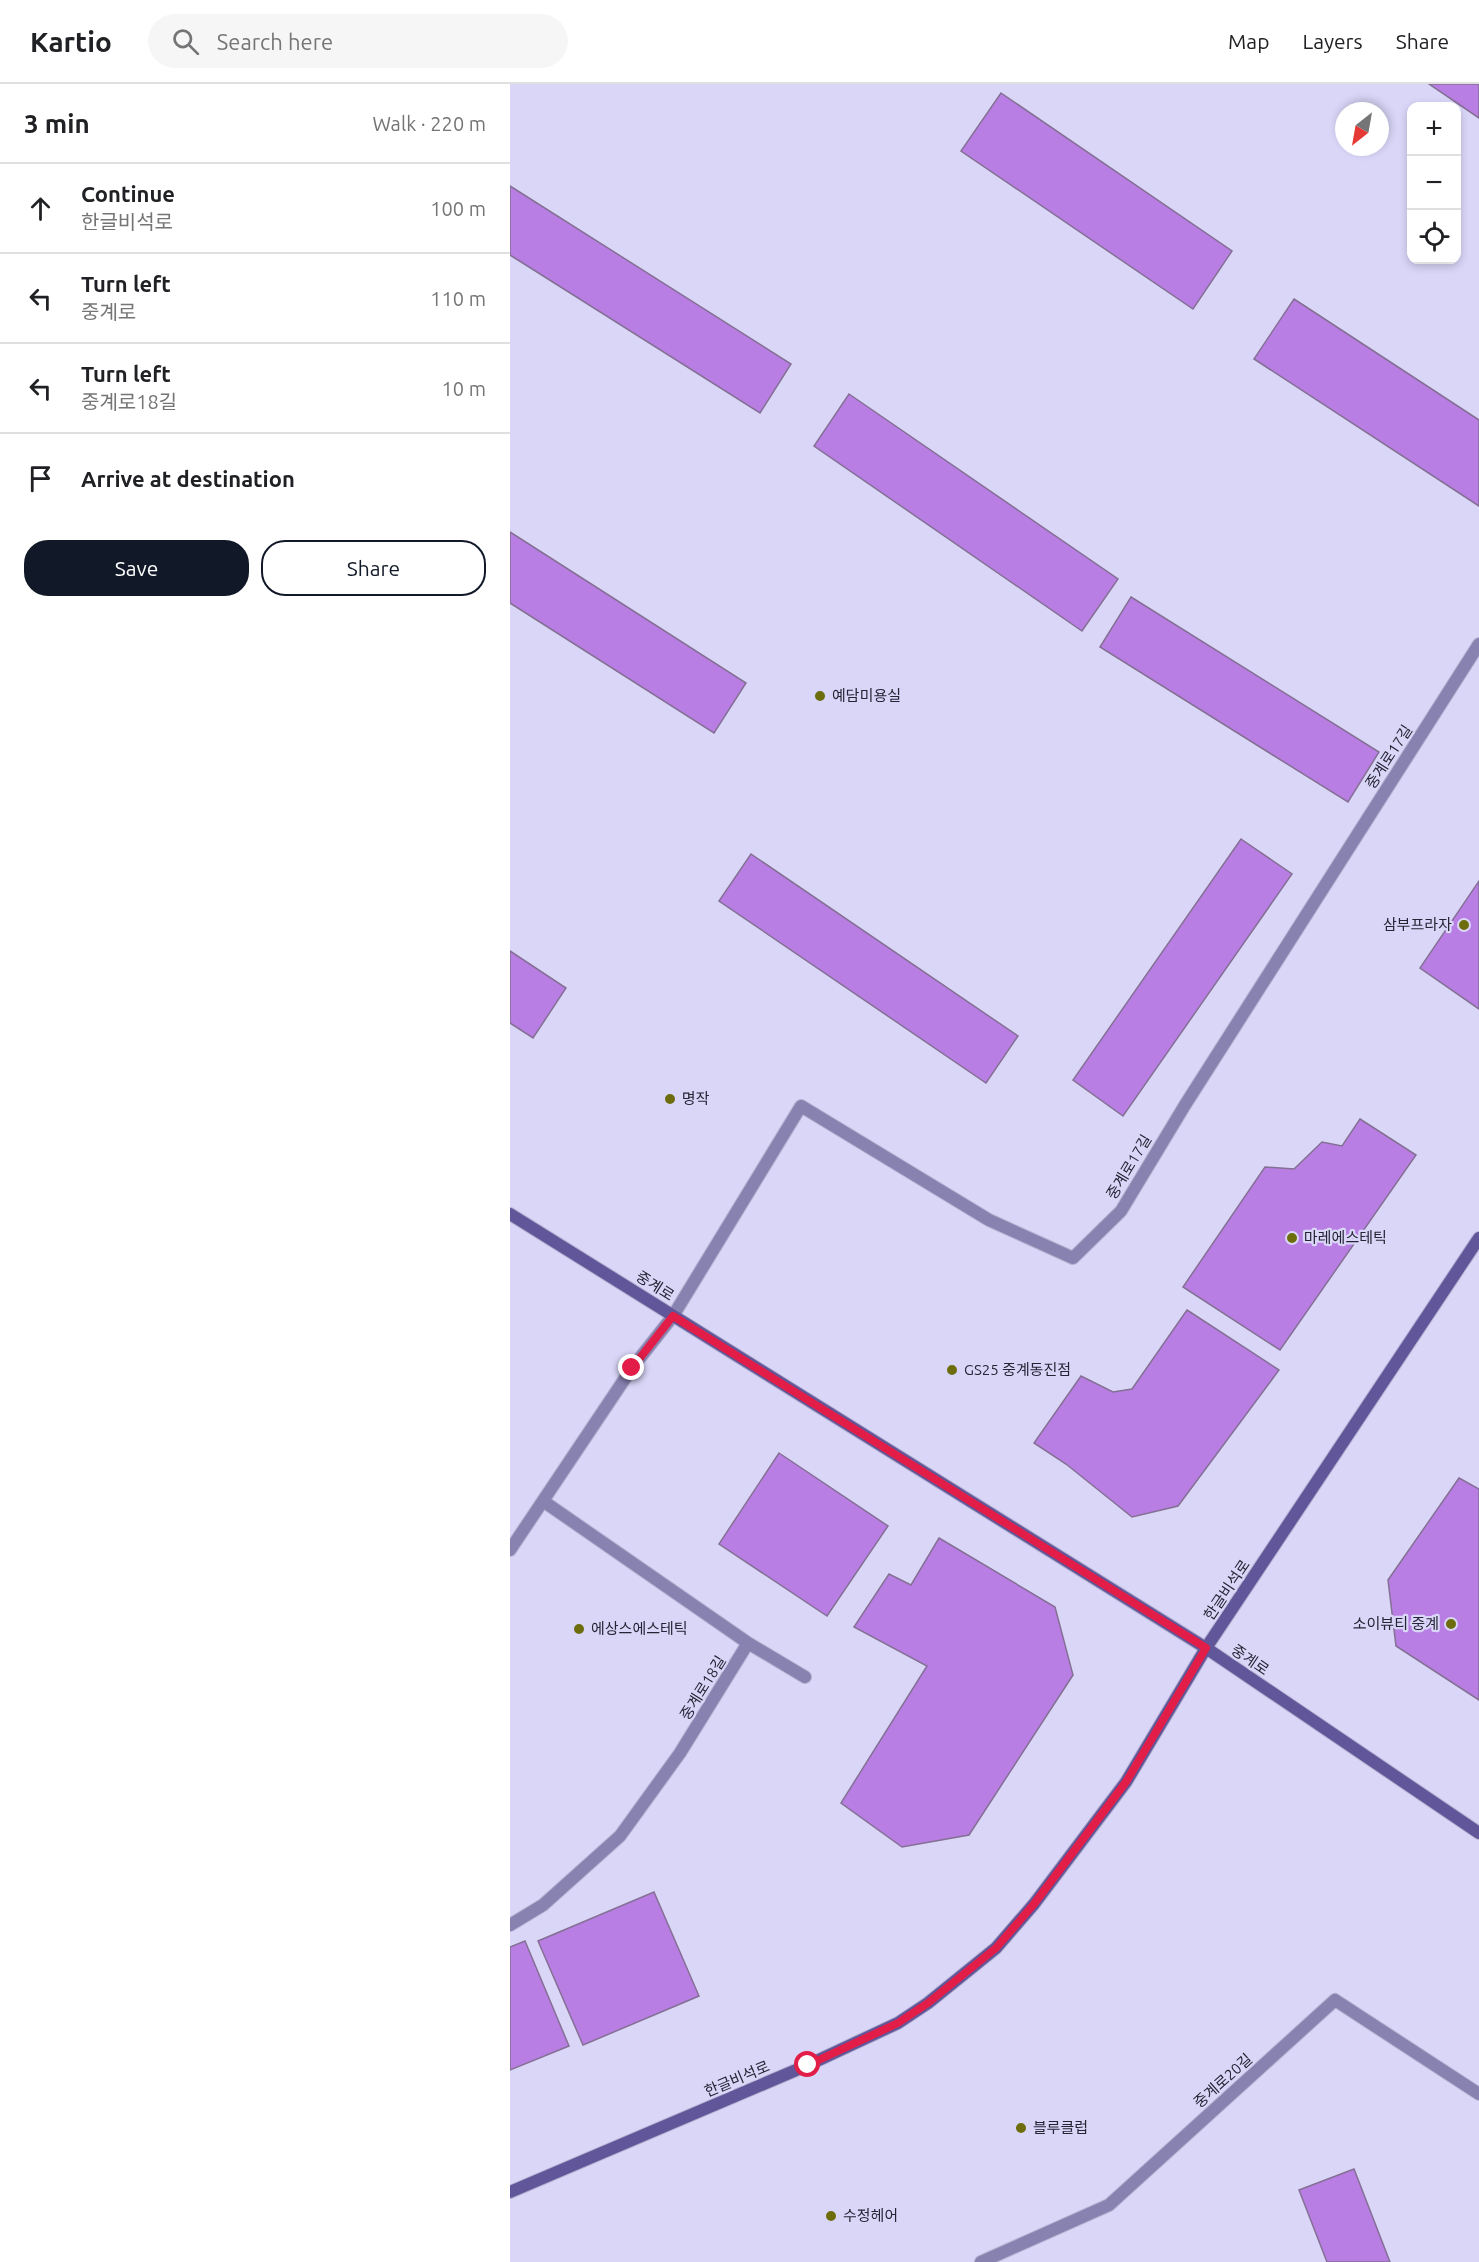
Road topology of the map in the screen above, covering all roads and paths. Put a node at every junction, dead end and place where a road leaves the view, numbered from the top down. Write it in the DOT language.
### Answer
graph roads {
  1 [pos="1479,644"];
  2 [pos="510,1214"];
  3 [pos="1479,1238"];
  4 [pos="673,1316"];
  5 [pos="543,1501"];
  6 [pos="510,1550"];
  7 [pos="748,1643"];
  8 [pos="1206,1648"];
  9 [pos="805,1677"];
  10 [pos="1479,1833"];
  11 [pos="510,1926"];
  12 [pos="1479,2094"];
  13 [pos="510,2192"];
  14 [pos="981,2262"];
  1 -- 4 [label="street, 중계로17길"];
  2 -- 4 [label="main road, 중계로"];
  3 -- 8 [label="main road, 한글비석로"];
  4 -- 5 [label="street"];
  4 -- 8 [label="main road, 중계로"];
  5 -- 6 [label="street"];
  5 -- 7 [label="street"];
  7 -- 9 [label="street"];
  7 -- 11 [label="street, 중계로18길"];
  8 -- 10 [label="main road, 중계로"];
  8 -- 13 [label="main road, 한글비석로"];
  12 -- 14 [label="street, 중계로20길"];
}
